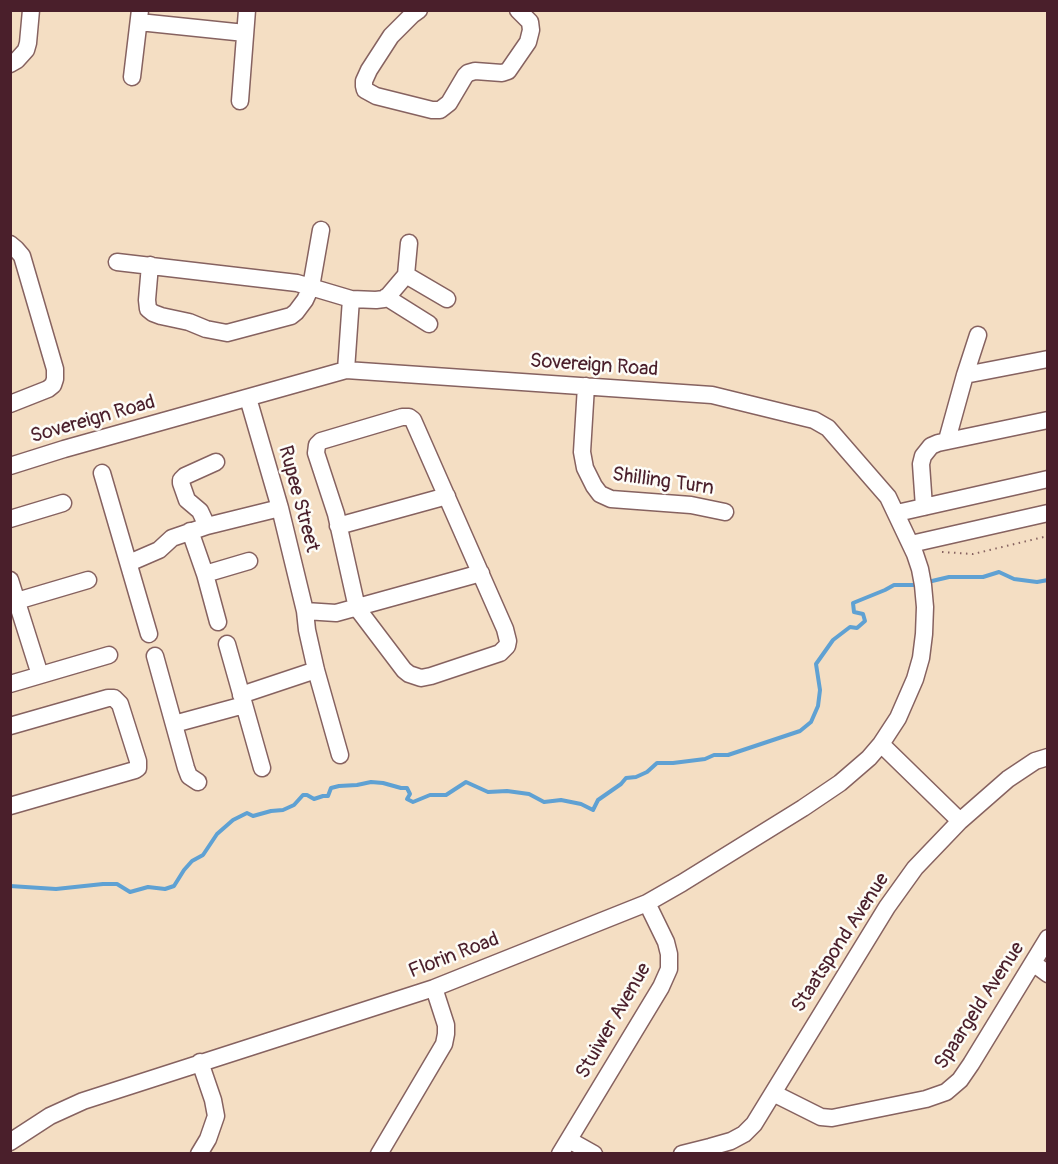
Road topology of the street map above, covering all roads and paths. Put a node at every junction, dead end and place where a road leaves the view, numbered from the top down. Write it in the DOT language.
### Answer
graph roads {
  1 [pos="31,10"];
  2 [pos="247,10"];
  3 [pos="419,10"];
  4 [pos="519,10"];
  5 [pos="139,16"];
  6 [pos="245,33"];
  7 [pos="10,64"];
  8 [pos="132,77"];
  9 [pos="240,101"];
  10 [pos="321,230"];
  11 [pos="409,243"];
  12 [pos="10,244"];
  13 [pos="117,262"];
  14 [pos="150,265"];
  15 [pos="406,275"];
  16 [pos="311,287"];
  17 [pos="386,297"];
  18 [pos="447,299"];
  19 [pos="351,300"];
  20 [pos="429,324"];
  21 [pos="978,335"];
  22 [pos="1047,359"];
  23 [pos="346,370"];
  24 [pos="964,375"];
  25 [pos="586,386"];
  26 [pos="248,398"];
  27 [pos="10,404"];
  28 [pos="1047,420"];
  29 [pos="947,441"];
  30 [pos="216,462"];
  31 [pos="10,466"];
  32 [pos="102,473"];
  33 [pos="1047,479"];
  34 [pos="447,496"];
  35 [pos="63,503"];
  36 [pos="924,507"];
  37 [pos="280,508"];
  38 [pos="725,512"];
  39 [pos="897,513"];
  40 [pos="1047,513"];
  41 [pos="10,519"];
  42 [pos="207,526"];
  43 [pos="338,526"];
  44 [pos="190,531"];
  45 [pos="1047,536"];
  46 [pos="910,544"];
  47 [pos="941,552"];
  48 [pos="249,561"];
  49 [pos="129,563"];
  50 [pos="481,573"];
  51 [pos="205,574"];
  52 [pos="10,580"];
  53 [pos="88,580"];
  54 [pos="14,602"];
  55 [pos="357,608"];
  56 [pos="305,612"];
  57 [pos="218,622"];
  58 [pos="150,634"];
  59 [pos="227,644"];
  60 [pos="109,655"];
  61 [pos="155,656"];
  62 [pos="316,670"];
  63 [pos="40,675"];
  64 [pos="10,684"];
  65 [pos="243,700"];
  66 [pos="174,724"];
  67 [pos="10,726"];
  68 [pos="881,744"];
  69 [pos="340,755"];
  70 [pos="1047,757"];
  71 [pos="262,768"];
  72 [pos="198,782"];
  73 [pos="10,806"];
  74 [pos="960,821"];
  75 [pos="647,903"];
  76 [pos="1047,938"];
  77 [pos="1033,963"];
  78 [pos="1047,974"];
  79 [pos="434,987"];
  80 [pos="200,1062"];
  81 [pos="772,1093"];
  82 [pos="10,1142"];
  83 [pos="564,1147"];
  84 [pos="199,1154"];
  85 [pos="379,1154"];
  86 [pos="594,1154"];
  87 [pos="682,1154"];
  1 -- 7 [label="street"];
  2 -- 6 [label="street"];
  3 -- 4 [label="street"];
  5 -- 6 [label="street"];
  5 -- 8 [label="street"];
  6 -- 9 [label="street"];
  10 -- 16 [label="street"];
  11 -- 15 [label="street"];
  12 -- 27 [label="street"];
  13 -- 14 [label="street"];
  14 -- 16 [label="street"];
  14 -- 16 [label="street"];
  15 -- 17 [label="street"];
  15 -- 18 [label="street"];
  16 -- 19 [label="street"];
  17 -- 19 [label="street"];
  17 -- 20 [label="street"];
  19 -- 23 [label="street"];
  21 -- 24 [label="street"];
  22 -- 24 [label="street"];
  23 -- 25 [label="street, Sovereign Road"];
  23 -- 26 [label="street, Sovereign Road"];
  24 -- 29 [label="street"];
  25 -- 38 [label="street, Shilling Turn"];
  25 -- 39 [label="street, Sovereign Road"];
  26 -- 31 [label="street, Sovereign Road"];
  26 -- 37 [label="street, Rupee Street"];
  28 -- 29 [label="street"];
  29 -- 36 [label="street"];
  30 -- 42 [label="street"];
  32 -- 49 [label="street"];
  33 -- 36 [label="street"];
  34 -- 43 [label="street"];
  34 -- 43 [label="street"];
  34 -- 50 [label="street"];
  35 -- 41 [label="street"];
  36 -- 39 [label="street"];
  37 -- 42 [label="street"];
  37 -- 56 [label="street, Rupee Street"];
  39 -- 46 [label="street, Sovereign Road"];
  40 -- 46 [label="street"];
  42 -- 44 [label="street"];
  43 -- 55 [label="street"];
  44 -- 49 [label="street"];
  44 -- 51 [label="street"];
  45 -- 47 [label="path"];
  46 -- 68 [label="street, Sovereign Road"];
  48 -- 51 [label="street"];
  49 -- 58 [label="street"];
  50 -- 55 [label="street"];
  50 -- 55 [label="street"];
  51 -- 57 [label="street"];
  52 -- 54 [label="street"];
  53 -- 54 [label="street"];
  54 -- 63 [label="street"];
  55 -- 56 [label="street"];
  56 -- 62 [label="street, Rupee Street"];
  59 -- 65 [label="street"];
  60 -- 63 [label="street"];
  61 -- 66 [label="street"];
  62 -- 65 [label="street"];
  62 -- 69 [label="street, Rupee Street"];
  63 -- 64 [label="street"];
  65 -- 66 [label="street"];
  65 -- 71 [label="street"];
  66 -- 72 [label="street"];
  67 -- 73 [label="street"];
  68 -- 74 [label="street"];
  68 -- 75 [label="street, Florin Road"];
  70 -- 74 [label="street, Staatspond Avenue"];
  74 -- 81 [label="street, Staatspond Avenue"];
  75 -- 79 [label="street, Florin Road"];
  75 -- 83 [label="street, Stuiwer Avenue"];
  76 -- 77 [label="street, Spaargeld Avenue"];
  77 -- 78 [label="street"];
  77 -- 81 [label="street, Spaargeld Avenue"];
  79 -- 80 [label="street, Florin Road"];
  79 -- 85 [label="street"];
  80 -- 82 [label="street, Florin Road"];
  80 -- 84 [label="street"];
  81 -- 87 [label="street, Staatspond Avenue"];
  83 -- 86 [label="street"];
}
